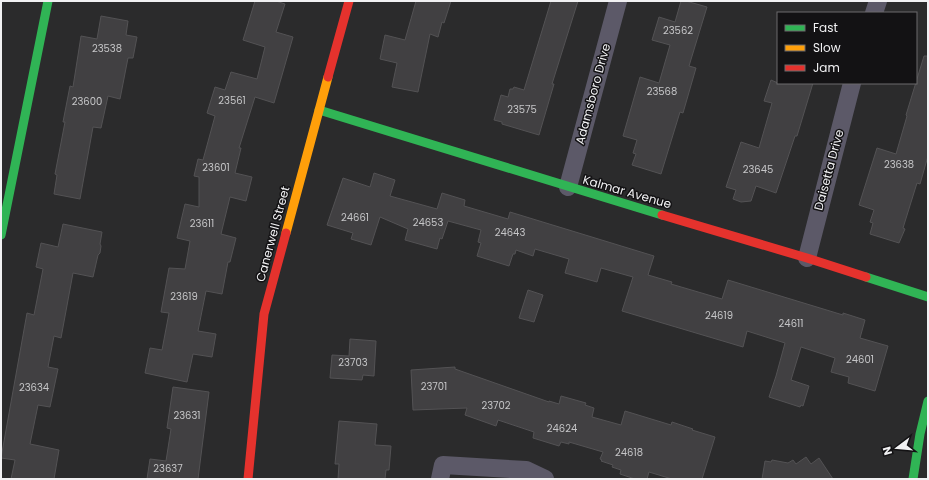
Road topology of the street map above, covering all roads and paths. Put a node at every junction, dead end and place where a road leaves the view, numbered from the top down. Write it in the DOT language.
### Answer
graph roads {
  1 [pos="48,1"];
  2 [pos="349,1"];
  3 [pos="618,1"];
  4 [pos="878,1"];
  5 [pos="874,12"];
  6 [pos="852,84"];
  7 [pos="319,110"];
  8 [pos="568,187"];
  9 [pos="1,235"];
  10 [pos="807,258"];
  11 [pos="928,297"];
  12 [pos="928,401"];
  13 [pos="441,472"];
  14 [pos="248,479"];
  15 [pos="545,479"];
  16 [pos="913,479"];
  1 -- 9 [label="street"];
  2 -- 7 [label="street, Canerwell Street"];
  3 -- 8 [label="street, Adamsboro Drive"];
  4 -- 5 [label="street"];
  6 -- 10 [label="street, Daisetta Drive"];
  7 -- 8 [label="street, Kalmar Avenue"];
  7 -- 14 [label="street, Canerwell Street"];
  8 -- 10 [label="street, Kalmar Avenue"];
  10 -- 11 [label="street, Kalmar Avenue"];
  12 -- 16 [label="street"];
  13 -- 15 [label="street"];
}
